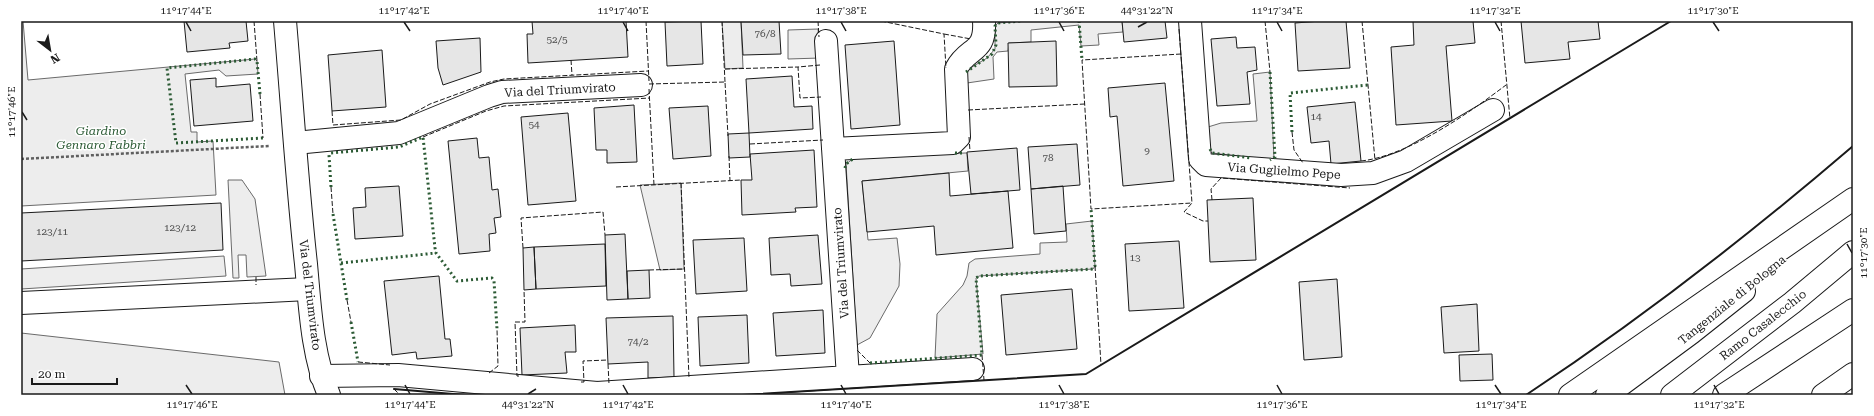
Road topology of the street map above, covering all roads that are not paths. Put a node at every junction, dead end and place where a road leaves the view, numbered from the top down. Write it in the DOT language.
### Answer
graph roads {
  1 [pos="285,21"];
  2 [pos="984,21"];
  3 [pos="1190,21"];
  4 [pos="826,41"];
  5 [pos="641,85"];
  6 [pos="1494,110"];
  7 [pos="295,143"];
  8 [pos="833,149"];
  9 [pos="1853,200"];
  10 [pos="1853,252"];
  11 [pos="308,289"];
  12 [pos="21,302"];
  13 [pos="1853,310"];
  14 [pos="973,369"];
  15 [pos="1853,374"];
  16 [pos="848,377"];
  17 [pos="323,389"];
  18 [pos="1570,395"];
  19 [pos="1607,395"];
  20 [pos="1672,395"];
  21 [pos="1724,395"];
  22 [pos="1822,395"];
  1 -- 7 [label="main road, Via del Triumvirato"];
  2 -- 8 [label="main road"];
  3 -- 6 [label="main road, Via Guglielmo Pepe"];
  4 -- 8 [label="main road, Via del Triumvirato"];
  5 -- 7 [label="main road, Via del Triumvirato"];
  7 -- 11 [label="main road, Via del Triumvirato"];
  8 -- 16 [label="main road, Via del Triumvirato"];
  9 -- 18 [label="main road"];
  9 -- 19 [label="main road, Tangenziale di Bologna"];
  10 -- 20 [label="main road, Ramo Casalecchio"];
  11 -- 12 [label="main road"];
  11 -- 17 [label="main road, Via del Triumvirato"];
  13 -- 21 [label="main road"];
  14 -- 16 [label="main road, Via del Triumvirato"];
  15 -- 22 [label="main road"];
  16 -- 17 [label="main road, Via del Triumvirato"];
}
